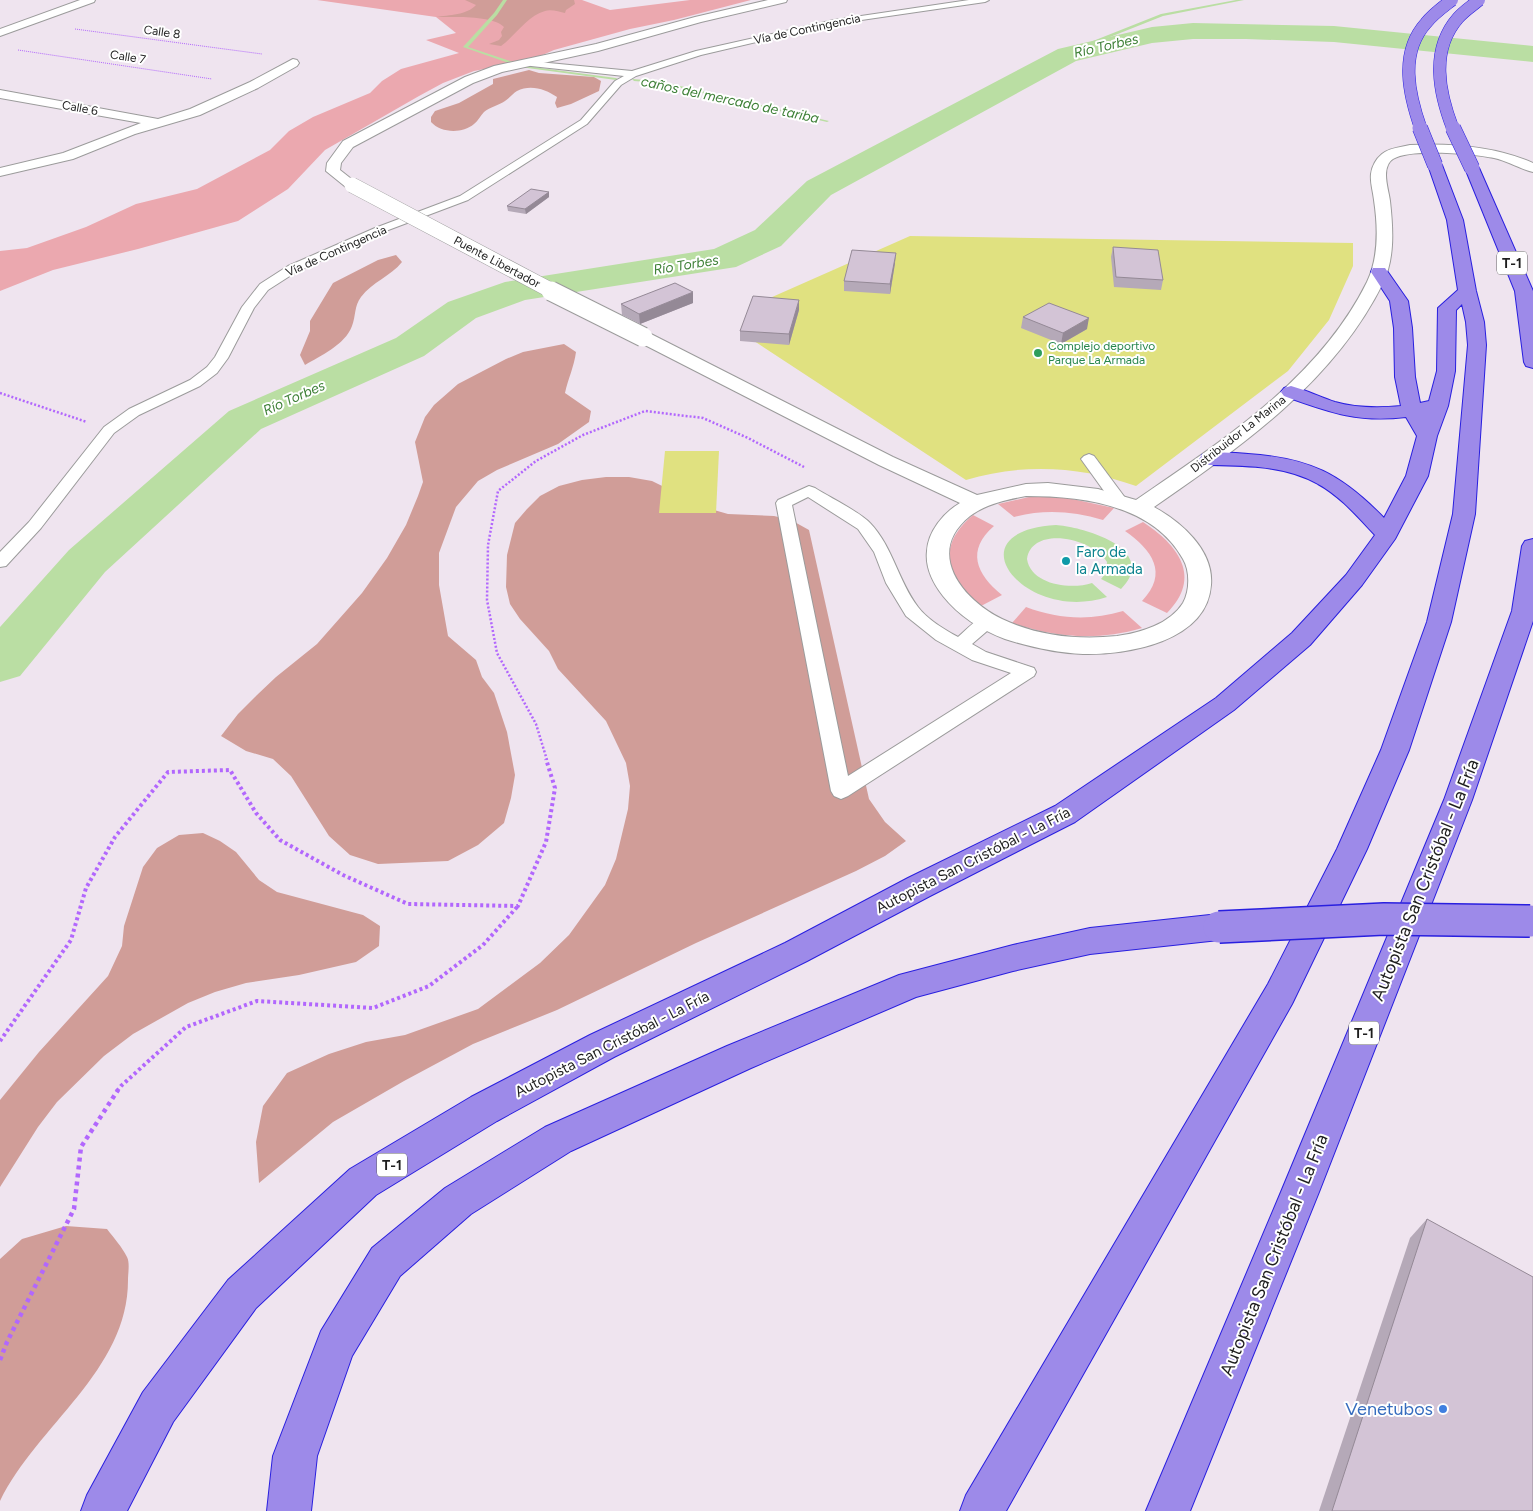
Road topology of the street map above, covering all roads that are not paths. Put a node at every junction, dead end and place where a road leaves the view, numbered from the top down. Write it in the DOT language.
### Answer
graph roads {
  1 [pos="90,0"];
  2 [pos="782,0"];
  3 [pos="985,0"];
  4 [pos="1452,0"];
  5 [pos="1479,0"];
  6 [pos="0,33"];
  7 [pos="294,63"];
  8 [pos="531,63"];
  9 [pos="632,74"];
  10 [pos="0,94"];
  11 [pos="160,123"];
  12 [pos="0,160"];
  13 [pos="25,167"];
  14 [pos="1533,168"];
  15 [pos="0,172"];
  16 [pos="1379,272"];
  17 [pos="1467,291"];
  18 [pos="1532,342"];
  19 [pos="1533,362"];
  20 [pos="1291,392"];
  21 [pos="1438,406"];
  22 [pos="1412,410"];
  23 [pos="1427,436"];
  24 [pos="1089,459"];
  25 [pos="1209,459"];
  26 [pos="977,503"];
  27 [pos="1129,506"];
  28 [pos="1387,534"];
  29 [pos="1533,546"];
  30 [pos="0,562"];
  31 [pos="988,621"];
  32 [pos="960,645"];
  33 [pos="1532,922"];
  34 [pos="103,1511"];
  35 [pos="289,1511"];
  36 [pos="982,1511"];
  37 [pos="1168,1511"];
  1 -- 6 [label="street"];
  2 -- 8 [label="street"];
  3 -- 9 [label="lane, Vía de Contingencia"];
  4 -- 17 [label="highway, bridge"];
  5 -- 18 [label="highway, T-1, bridge"];
  7 -- 11 [label="street"];
  8 -- 9 [label="lane, Vía de Contingencia"];
  8 -- 26 [label="street, Puente Libertador, bridge"];
  9 -- 30 [label="lane, Vía de Contingencia"];
  10 -- 11 [label="street, Calle 6"];
  11 -- 13 [label="street"];
  12 -- 13 [label="street"];
  13 -- 15 [label="street"];
  14 -- 16 [label="street, Distribuidor La Marina"];
  16 -- 20 [label="street, Distribuidor La Marina"];
  16 -- 22 [label="highway"];
  17 -- 21 [label="highway, Autopista San Cristóbal - La Fría / T-1"];
  17 -- 36 [label="highway"];
  18 -- 19 [label="highway, T-1"];
  20 -- 22 [label="highway"];
  20 -- 25 [label="street, Distribuidor La Marina"];
  21 -- 22 [label="highway"];
  21 -- 23 [label="highway, Autopista San Cristóbal - La Fría / T-1"];
  22 -- 23 [label="highway"];
  23 -- 28 [label="highway, Autopista San Cristóbal - La Fría / T-1"];
  24 -- 27 [label="lane"];
  25 -- 27 [label="street, Distribuidor La Marina"];
  25 -- 28 [label="highway"];
  26 -- 27 [label="street"];
  26 -- 31 [label="street"];
  27 -- 31 [label="street"];
  28 -- 34 [label="highway, Autopista San Cristóbal - La Fría / T-1"];
  29 -- 37 [label="highway, Autopista San Cristóbal - La Fría / T-1"];
  31 -- 32 [label="lane"];
  32 -- 32 [label="lane"];
  33 -- 35 [label="highway, bridge"];
}
